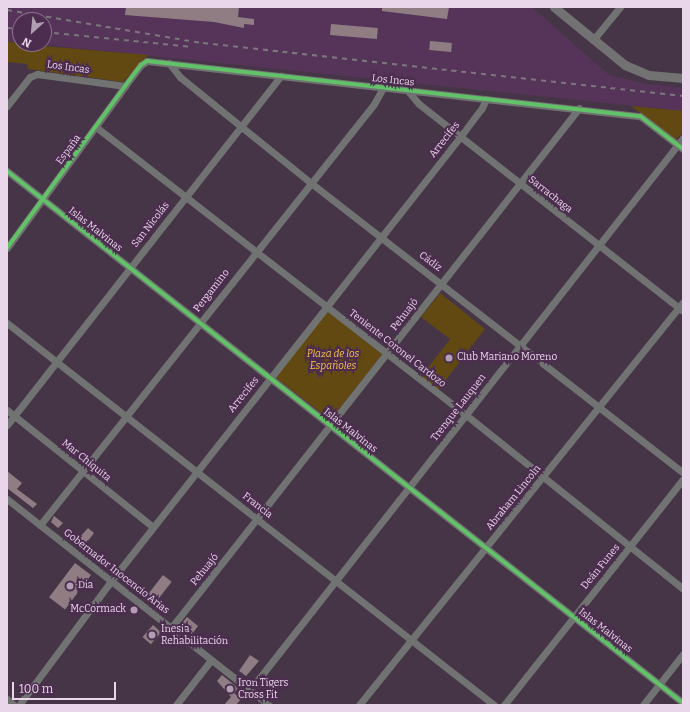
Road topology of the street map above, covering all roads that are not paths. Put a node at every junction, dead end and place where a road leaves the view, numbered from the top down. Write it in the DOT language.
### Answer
graph roads {
  1 [pos="554,7"];
  2 [pos="620,7"];
  3 [pos="592,40"];
  4 [pos="143,62"];
  5 [pos="169,63"];
  6 [pos="281,76"];
  7 [pos="683,78"];
  8 [pos="125,86"];
  9 [pos="383,88"];
  10 [pos="408,91"];
  11 [pos="486,99"];
  12 [pos="7,106"];
  13 [pos="579,108"];
  14 [pos="241,126"];
  15 [pos="96,127"];
  16 [pos="460,137"];
  17 [pos="683,138"];
  18 [pos="680,147"];
  19 [pos="7,171"];
  20 [pos="311,182"];
  21 [pos="520,184"];
  22 [pos="186,197"];
  23 [pos="43,199"];
  24 [pos="381,237"];
  25 [pos="599,245"];
  26 [pos="7,248"];
  27 [pos="256,251"];
  28 [pos="130,268"];
  29 [pos="443,284"];
  30 [pos="327,307"];
  31 [pos="681,307"];
  32 [pos="201,322"];
  33 [pos="7,323"];
  34 [pos="520,346"];
  35 [pos="387,355"];
  36 [pos="56,362"];
  37 [pos="270,378"];
  38 [pos="599,408"];
  39 [pos="7,410"];
  40 [pos="466,415"];
  41 [pos="14,416"];
  42 [pos="126,416"];
  43 [pos="7,425"];
  44 [pos="330,425"];
  45 [pos="83,471"];
  46 [pos="196,471"];
  47 [pos="683,473"];
  48 [pos="544,478"];
  49 [pos="683,479"];
  50 [pos="410,487"];
  51 [pos="7,499"];
  52 [pos="258,519"];
  53 [pos="40,525"];
  54 [pos="153,527"];
  55 [pos="630,546"];
  56 [pos="488,548"];
  57 [pos="335,580"];
  58 [pos="111,581"];
  59 [pos="683,589"];
  60 [pos="574,617"];
  61 [pos="171,628"];
  62 [pos="412,640"];
  63 [pos="683,654"];
  64 [pos="211,660"];
  65 [pos="659,684"];
  66 [pos="250,690"];
  67 [pos="7,699"];
  68 [pos="683,703"];
  69 [pos="14,705"];
  70 [pos="19,705"];
  71 [pos="176,705"];
  72 [pos="269,705"];
  73 [pos="359,705"];
  74 [pos="494,705"];
  75 [pos="504,705"];
  76 [pos="643,705"];
  1 -- 3 [label="main road"];
  2 -- 3 [label="street"];
  3 -- 7 [label="main road"];
  4 -- 5 [label="street, Los Incas"];
  4 -- 8 [label="street, España"];
  5 -- 6 [label="street, Los Incas"];
  5 -- 14 [label="street, Cádiz"];
  6 -- 9 [label="street, Los Incas"];
  6 -- 14 [label="street, San Nicolás"];
  8 -- 12 [label="street, Los Incas"];
  8 -- 15 [label="street, España"];
  9 -- 10 [label="street, Los Incas"];
  9 -- 20 [label="street, Pergamino"];
  10 -- 11 [label="street, Los Incas"];
  10 -- 16 [label="street, Sarrachaga"];
  11 -- 13 [label="street, Los Incas"];
  11 -- 16 [label="street, Arrecifes"];
  13 -- 18 [label="street, Los Incas"];
  13 -- 21 [label="street, Pehuajó"];
  14 -- 20 [label="street, Cádiz"];
  14 -- 22 [label="street, San Nicolás"];
  15 -- 22 [label="street, Teniente Coronel Cardozo"];
  15 -- 23 [label="street, España"];
  16 -- 21 [label="street, Sarrachaga"];
  16 -- 24 [label="street, Arrecifes"];
  17 -- 18 [label="street, Trenque Lauquen"];
  18 -- 25 [label="street, Trenque Lauquen"];
  19 -- 23 [label="street, Islas Malvinas"];
  20 -- 24 [label="street, Cádiz"];
  20 -- 27 [label="street, Pergamino"];
  21 -- 25 [label="street, Sarrachaga"];
  21 -- 29 [label="street, Pehuajó"];
  22 -- 27 [label="street, Teniente Coronel Cardozo"];
  22 -- 28 [label="street, San Nicolás"];
  23 -- 26 [label="street, España"];
  23 -- 28 [label="street, Islas Malvinas"];
  24 -- 29 [label="street, Cádiz"];
  24 -- 30 [label="street, Arrecifes"];
  25 -- 31 [label="street, Sarrachaga"];
  25 -- 34 [label="street, Trenque Lauquen"];
  27 -- 30 [label="street, Teniente Coronel Cardozo"];
  27 -- 32 [label="street, Pergamino"];
  28 -- 32 [label="street, Islas Malvinas"];
  28 -- 36 [label="street, San Nicolás"];
  29 -- 34 [label="street, Cádiz"];
  29 -- 35 [label="street, Pehuajó"];
  30 -- 35 [label="street, Teniente Coronel Cardozo"];
  30 -- 37 [label="street, Arrecifes"];
  31 -- 38 [label="street, Abraham Lincoln"];
  32 -- 37 [label="street, Islas Malvinas"];
  32 -- 42 [label="street, Pergamino"];
  33 -- 36 [label="street, Francia"];
  34 -- 38 [label="street, Cádiz"];
  34 -- 40 [label="street, Trenque Lauquen"];
  35 -- 40 [label="street, Teniente Coronel Cardozo"];
  35 -- 44 [label="street, Pehuajó"];
  36 -- 41 [label="street, San Nicolás"];
  36 -- 42 [label="street, Francia"];
  37 -- 44 [label="street, Islas Malvinas"];
  37 -- 46 [label="street, Arrecifes"];
  38 -- 47 [label="street, Cádiz"];
  38 -- 48 [label="street, Abraham Lincoln"];
  39 -- 41 [label="street, Mar Chiquita"];
  40 -- 48 [label="street, Teniente Coronel Cardozo"];
  40 -- 50 [label="street, Trenque Lauquen"];
  41 -- 43 [label="street, San Nicolás"];
  41 -- 45 [label="street, Mar Chiquita"];
  42 -- 45 [label="street, Pergamino"];
  42 -- 46 [label="street, Francia"];
  44 -- 50 [label="street, Islas Malvinas"];
  44 -- 52 [label="street, Pehuajó"];
  45 -- 53 [label="street, Pergamino"];
  45 -- 54 [label="street, Mar Chiquita"];
  46 -- 52 [label="street, Francia"];
  46 -- 54 [label="street, Arrecifes"];
  48 -- 55 [label="street, Teniente Coronel Cardozo"];
  48 -- 56 [label="street, Abraham Lincoln"];
  49 -- 55 [label="street, Deán Funes"];
  50 -- 56 [label="street, Islas Malvinas"];
  50 -- 57 [label="street, Trenque Lauquen"];
  51 -- 53 [label="street, Gobernador Inocencio Arias"];
  52 -- 57 [label="street, Francia"];
  52 -- 61 [label="street, Pehuajó"];
  53 -- 58 [label="street, Gobernador Inocencio Arias"];
  54 -- 58 [label="street, Arrecifes"];
  55 -- 59 [label="street, Teniente Coronel Cardozo"];
  55 -- 60 [label="street, Deán Funes"];
  56 -- 60 [label="street, Islas Malvinas"];
  56 -- 62 [label="street, Abraham Lincoln"];
  57 -- 62 [label="street, Francia"];
  57 -- 66 [label="street, Trenque Lauquen"];
  58 -- 61 [label="street, Gobernador Inocencio Arias"];
  58 -- 70 [label="street, Arrecifes"];
  60 -- 65 [label="street, Islas Malvinas"];
  60 -- 75 [label="street, Deán Funes"];
  61 -- 64 [label="street, Gobernador Inocencio Arias"];
  62 -- 73 [label="street, Abraham Lincoln"];
  62 -- 74 [label="street, Francia"];
  63 -- 65 [label="street"];
  64 -- 66 [label="street, Gobernador Inocencio Arias"];
  64 -- 71 [label="street"];
  65 -- 68 [label="street, Islas Malvinas"];
  65 -- 76 [label="street"];
  66 -- 72 [label="street, Gobernador Inocencio Arias"];
  67 -- 69 [label="street"];
}
